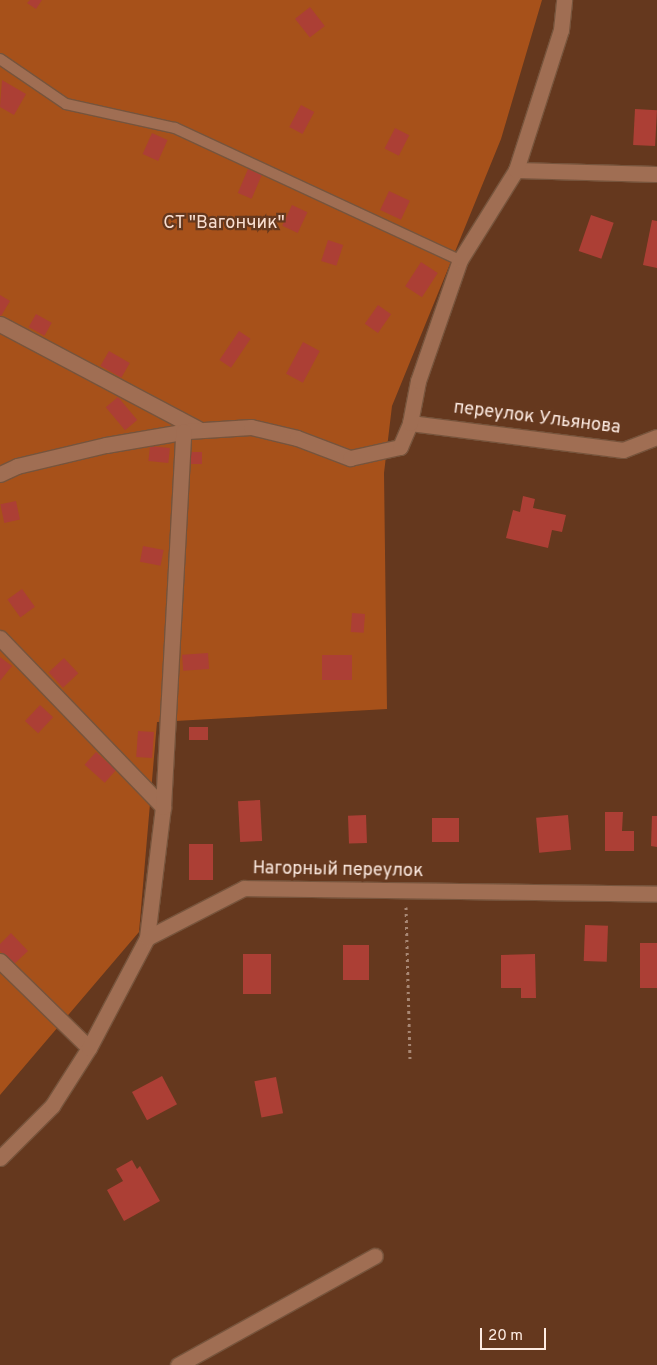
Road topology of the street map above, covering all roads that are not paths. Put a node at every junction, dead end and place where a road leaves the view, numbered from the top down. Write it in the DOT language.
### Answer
graph roads {
  1 [pos="564,0"];
  2 [pos="0,59"];
  3 [pos="516,170"];
  4 [pos="657,174"];
  5 [pos="460,260"];
  6 [pos="0,324"];
  7 [pos="410,423"];
  8 [pos="200,430"];
  9 [pos="183,432"];
  10 [pos="657,438"];
  11 [pos="0,474"];
  12 [pos="0,638"];
  13 [pos="163,807"];
  14 [pos="657,894"];
  15 [pos="147,938"];
  16 [pos="0,961"];
  17 [pos="89,1048"];
  18 [pos="0,1158"];
  19 [pos="375,1256"];
  20 [pos="178,1365"];
  1 -- 3 [label="street"];
  2 -- 5 [label="lane"];
  3 -- 4 [label="street"];
  3 -- 5 [label="street"];
  5 -- 7 [label="street"];
  6 -- 8 [label="street"];
  7 -- 8 [label="street"];
  7 -- 10 [label="street, переулок Ульянова"];
  8 -- 9 [label="street"];
  9 -- 11 [label="street"];
  9 -- 13 [label="street"];
  12 -- 13 [label="street"];
  13 -- 15 [label="street"];
  14 -- 15 [label="street, Нагорный переулок"];
  15 -- 17 [label="street"];
  16 -- 17 [label="street"];
  17 -- 18 [label="street"];
  19 -- 20 [label="street"];
}
